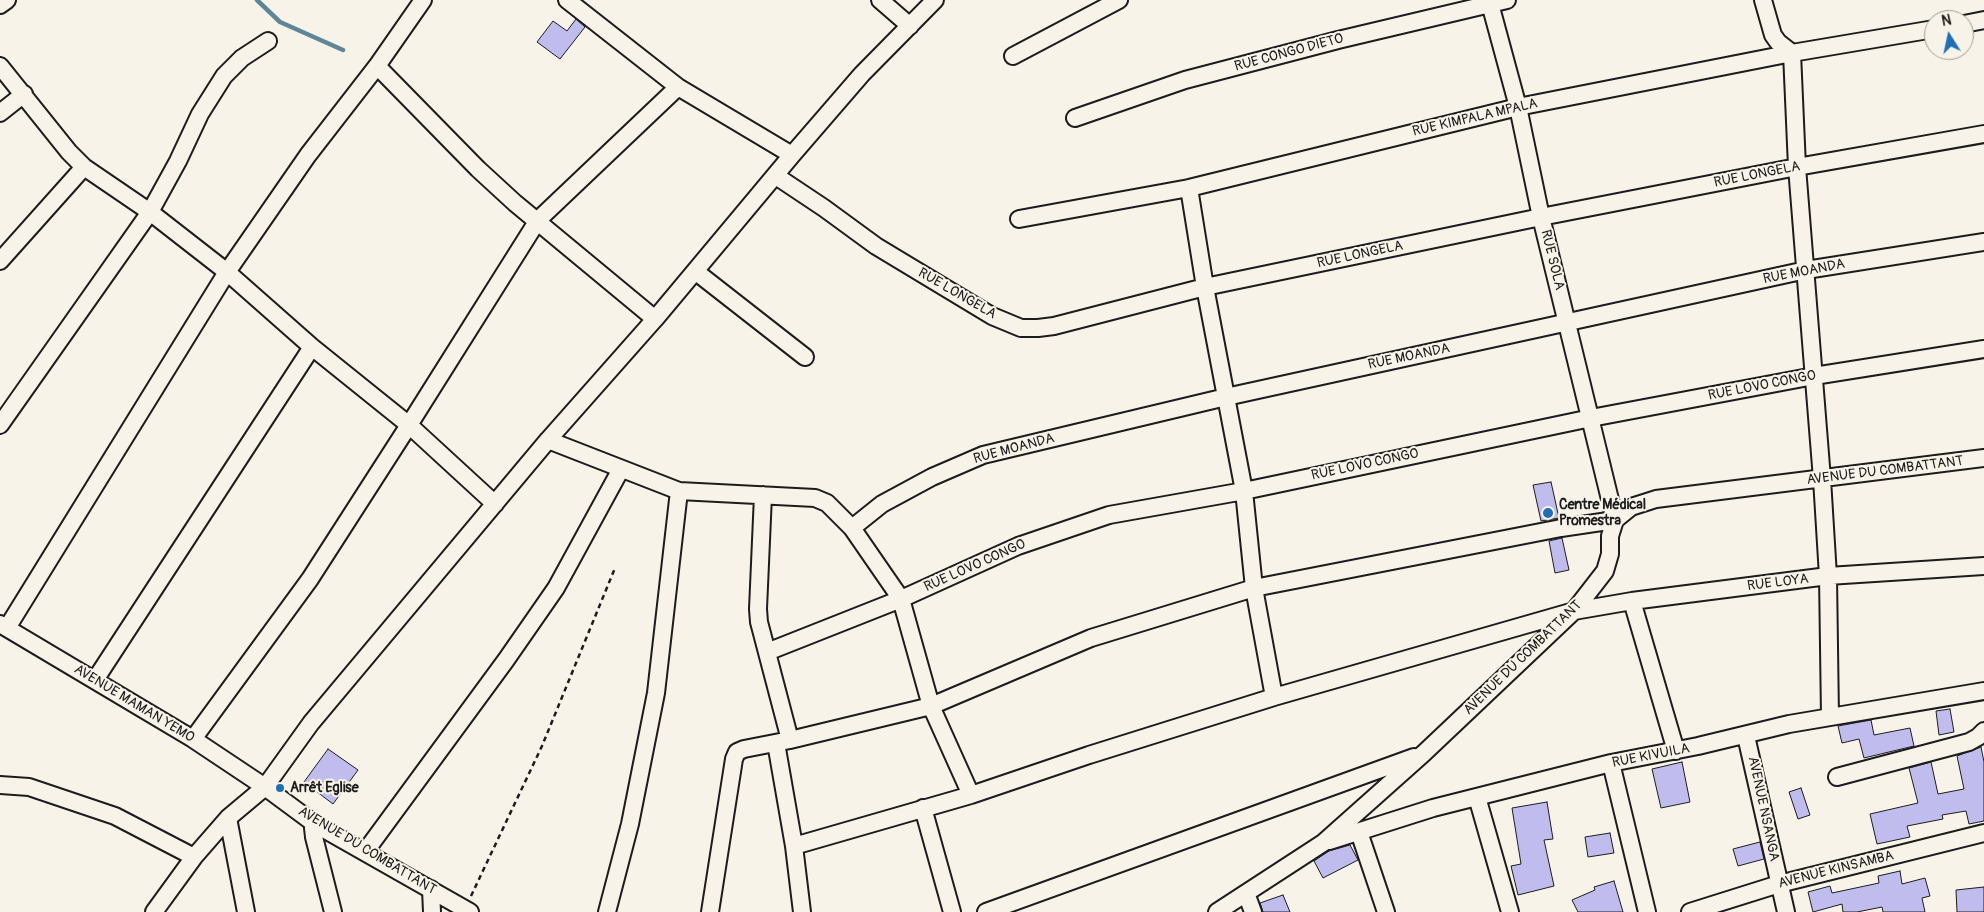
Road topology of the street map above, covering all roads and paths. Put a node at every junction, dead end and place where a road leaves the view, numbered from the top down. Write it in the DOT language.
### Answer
graph roads {
  1 [pos="7,0"];
  2 [pos="423,0"];
  3 [pos="567,0"];
  4 [pos="880,0"];
  5 [pos="935,0"];
  6 [pos="1119,0"];
  7 [pos="1506,0"];
  8 [pos="1763,0"];
  9 [pos="1490,2"];
  10 [pos="0,5"];
  11 [pos="910,26"];
  12 [pos="1924,31"];
  13 [pos="268,41"];
  14 [pos="1792,53"];
  15 [pos="1013,56"];
  16 [pos="0,66"];
  17 [pos="370,74"];
  18 [pos="678,87"];
  19 [pos="24,94"];
  20 [pos="1518,106"];
  21 [pos="0,113"];
  22 [pos="1075,118"];
  23 [pos="1984,134"];
  24 [pos="792,154"];
  25 [pos="84,167"];
  26 [pos="1797,167"];
  27 [pos="776,176"];
  28 [pos="1189,188"];
  29 [pos="150,212"];
  30 [pos="1541,217"];
  31 [pos="1019,219"];
  32 [pos="538,220"];
  33 [pos="1984,242"];
  34 [pos="0,261"];
  35 [pos="1806,270"];
  36 [pos="695,271"];
  37 [pos="227,272"];
  38 [pos="1205,288"];
  39 [pos="655,319"];
  40 [pos="1568,323"];
  41 [pos="312,347"];
  42 [pos="1984,349"];
  43 [pos="805,357"];
  44 [pos="1814,376"];
  45 [pos="1226,397"];
  46 [pos="1591,418"];
  47 [pos="0,425"];
  48 [pos="410,425"];
  49 [pos="548,440"];
  50 [pos="1984,458"];
  51 [pos="621,469"];
  52 [pos="1822,479"];
  53 [pos="679,491"];
  54 [pos="1244,491"];
  55 [pos="763,495"];
  56 [pos="495,504"];
  57 [pos="1615,520"];
  58 [pos="852,528"];
  59 [pos="1984,566"];
  60 [pos="616,568"];
  61 [pos="1828,576"];
  62 [pos="1254,588"];
  63 [pos="901,599"];
  64 [pos="1632,601"];
  65 [pos="1574,611"];
  66 [pos="3,626"];
  67 [pos="767,652"];
  68 [pos="95,680"];
  69 [pos="1984,691"];
  70 [pos="1274,697"];
  71 [pos="931,706"];
  72 [pos="1830,717"];
  73 [pos="1984,731"];
  74 [pos="1746,736"];
  75 [pos="193,739"];
  76 [pos="783,741"];
  77 [pos="1676,751"];
  78 [pos="1424,753"];
  79 [pos="1612,763"];
  80 [pos="1837,777"];
  81 [pos="0,785"];
  82 [pos="265,787"];
  83 [pos="971,795"];
  84 [pos="1477,797"];
  85 [pos="923,808"];
  86 [pos="228,818"];
  87 [pos="315,824"];
  88 [pos="1359,832"];
  89 [pos="1984,833"];
  90 [pos="1322,843"];
  91 [pos="794,846"];
  92 [pos="365,852"];
  93 [pos="194,857"];
  94 [pos="1779,884"];
  95 [pos="431,889"];
  96 [pos="1246,893"];
  97 [pos="467,910"];
  98 [pos="154,912"];
  99 [pos="246,912"];
  100 [pos="333,912"];
  101 [pos="432,912"];
  102 [pos="607,912"];
  103 [pos="710,912"];
  104 [pos="802,912"];
  105 [pos="952,912"];
  106 [pos="986,912"];
  107 [pos="1217,912"];
  108 [pos="1253,912"];
  109 [pos="1386,912"];
  110 [pos="1510,912"];
  111 [pos="1647,912"];
  112 [pos="1690,912"];
  113 [pos="1786,912"];
  1 -- 10 [label="street"];
  2 -- 17 [label="street"];
  3 -- 18 [label="street"];
  4 -- 11 [label="street"];
  5 -- 11 [label="street"];
  6 -- 15 [label="street"];
  7 -- 9 [label="street, RUE CONGO DIETO"];
  8 -- 14 [label="street"];
  9 -- 20 [label="street, RUE SOLA"];
  9 -- 22 [label="street, RUE CONGO DIETO"];
  11 -- 24 [label="street"];
  12 -- 14 [label="street, RUE KIMPALA MPALA"];
  13 -- 29 [label="street"];
  14 -- 20 [label="street, RUE KIMPALA MPALA"];
  14 -- 26 [label="street"];
  16 -- 19 [label="street"];
  17 -- 32 [label="street"];
  17 -- 37 [label="street"];
  18 -- 24 [label="street"];
  18 -- 32 [label="street"];
  19 -- 21 [label="street"];
  19 -- 25 [label="street"];
  20 -- 28 [label="street, RUE KIMPALA MPALA"];
  20 -- 30 [label="street, RUE SOLA"];
  23 -- 26 [label="street, RUE LONGELA"];
  24 -- 27 [label="street"];
  25 -- 29 [label="street"];
  25 -- 34 [label="street"];
  26 -- 30 [label="street, RUE LONGELA"];
  26 -- 35 [label="street"];
  27 -- 36 [label="street"];
  27 -- 38 [label="street, RUE LONGELA"];
  28 -- 31 [label="street, RUE KIMPALA MPALA"];
  28 -- 38 [label="street"];
  29 -- 37 [label="street"];
  29 -- 47 [label="street"];
  30 -- 38 [label="street, RUE LONGELA"];
  30 -- 40 [label="street, RUE SOLA"];
  32 -- 39 [label="street"];
  32 -- 48 [label="street"];
  33 -- 35 [label="street, RUE MOANDA"];
  35 -- 40 [label="street, RUE MOANDA"];
  35 -- 44 [label="street"];
  36 -- 39 [label="street"];
  36 -- 43 [label="street"];
  37 -- 41 [label="street"];
  37 -- 66 [label="street"];
  38 -- 45 [label="street"];
  39 -- 49 [label="street"];
  40 -- 45 [label="street, RUE MOANDA"];
  40 -- 46 [label="street, RUE SOLA"];
  41 -- 48 [label="street"];
  41 -- 68 [label="street"];
  42 -- 44 [label="street, RUE LOVO CONGO"];
  44 -- 46 [label="street, RUE LOVO CONGO"];
  44 -- 52 [label="street"];
  45 -- 54 [label="street"];
  45 -- 58 [label="street, RUE MOANDA"];
  46 -- 54 [label="street, RUE LOVO CONGO"];
  46 -- 57 [label="street, RUE SOLA"];
  48 -- 56 [label="street"];
  48 -- 75 [label="street"];
  49 -- 51 [label="street"];
  49 -- 56 [label="street"];
  50 -- 52 [label="street, AVENUE DU COMBATTANT"];
  51 -- 53 [label="street"];
  51 -- 92 [label="street"];
  52 -- 57 [label="street, AVENUE DU COMBATTANT"];
  52 -- 61 [label="street"];
  53 -- 55 [label="street"];
  53 -- 102 [label="street"];
  54 -- 62 [label="street"];
  54 -- 63 [label="street, RUE LOVO CONGO"];
  55 -- 58 [label="street"];
  55 -- 67 [label="street"];
  56 -- 82 [label="street"];
  57 -- 62 [label="street"];
  57 -- 65 [label="street, AVENUE DU COMBATTANT"];
  58 -- 63 [label="street"];
  59 -- 61 [label="street, RUE LOYA"];
  60 -- 97 [label="path"];
  61 -- 64 [label="street, RUE LOYA"];
  61 -- 72 [label="street"];
  62 -- 70 [label="street"];
  62 -- 71 [label="street"];
  63 -- 67 [label="street, RUE LOVO CONGO"];
  63 -- 71 [label="street"];
  64 -- 65 [label="street, RUE LOYA"];
  64 -- 77 [label="street"];
  65 -- 70 [label="street, RUE LOYA"];
  65 -- 78 [label="street, AVENUE DU COMBATTANT"];
  66 -- 68 [label="street, AVENUE MAMAN YEMO"];
  67 -- 76 [label="street"];
  68 -- 75 [label="street, AVENUE MAMAN YEMO"];
  69 -- 72 [label="street, RUE KIVUILA"];
  70 -- 83 [label="street, RUE LOYA"];
  71 -- 76 [label="street"];
  71 -- 83 [label="street"];
  72 -- 74 [label="street, RUE KIVUILA"];
  73 -- 80 [label="street"];
  74 -- 77 [label="street, RUE KIVUILA"];
  74 -- 94 [label="street, AVENUE NSANGA"];
  75 -- 82 [label="street, AVENUE MAMAN YEMO"];
  76 -- 91 [label="street"];
  76 -- 103 [label="street"];
  77 -- 79 [label="street, RUE KIVUILA"];
  78 -- 90 [label="street, AVENUE DU COMBATTANT"];
  78 -- 106 [label="street"];
  79 -- 84 [label="street, RUE KIVUILA"];
  79 -- 111 [label="street"];
  81 -- 93 [label="street"];
  82 -- 86 [label="street"];
  82 -- 87 [label="street, AVENUE DU COMBATTANT"];
  83 -- 85 [label="street, RUE LOYA"];
  84 -- 88 [label="street, RUE KIVUILA"];
  84 -- 110 [label="street"];
  85 -- 91 [label="street, RUE LOYA"];
  85 -- 105 [label="street"];
  86 -- 93 [label="street"];
  86 -- 99 [label="street"];
  87 -- 92 [label="street, AVENUE DU COMBATTANT"];
  87 -- 100 [label="street"];
  88 -- 90 [label="street, RUE KIVUILA"];
  88 -- 109 [label="street"];
  89 -- 94 [label="street, AVENUE KINSAMBA"];
  90 -- 96 [label="street, AVENUE DU COMBATTANT"];
  91 -- 104 [label="street"];
  92 -- 95 [label="street, AVENUE DU COMBATTANT"];
  93 -- 98 [label="street"];
  94 -- 112 [label="street, AVENUE KINSAMBA"];
  94 -- 113 [label="street, AVENUE NSANGA"];
  95 -- 97 [label="street, AVENUE DU COMBATTANT"];
  95 -- 101 [label="street"];
  96 -- 107 [label="street, AVENUE DU COMBATTANT"];
  96 -- 108 [label="street"];
}
